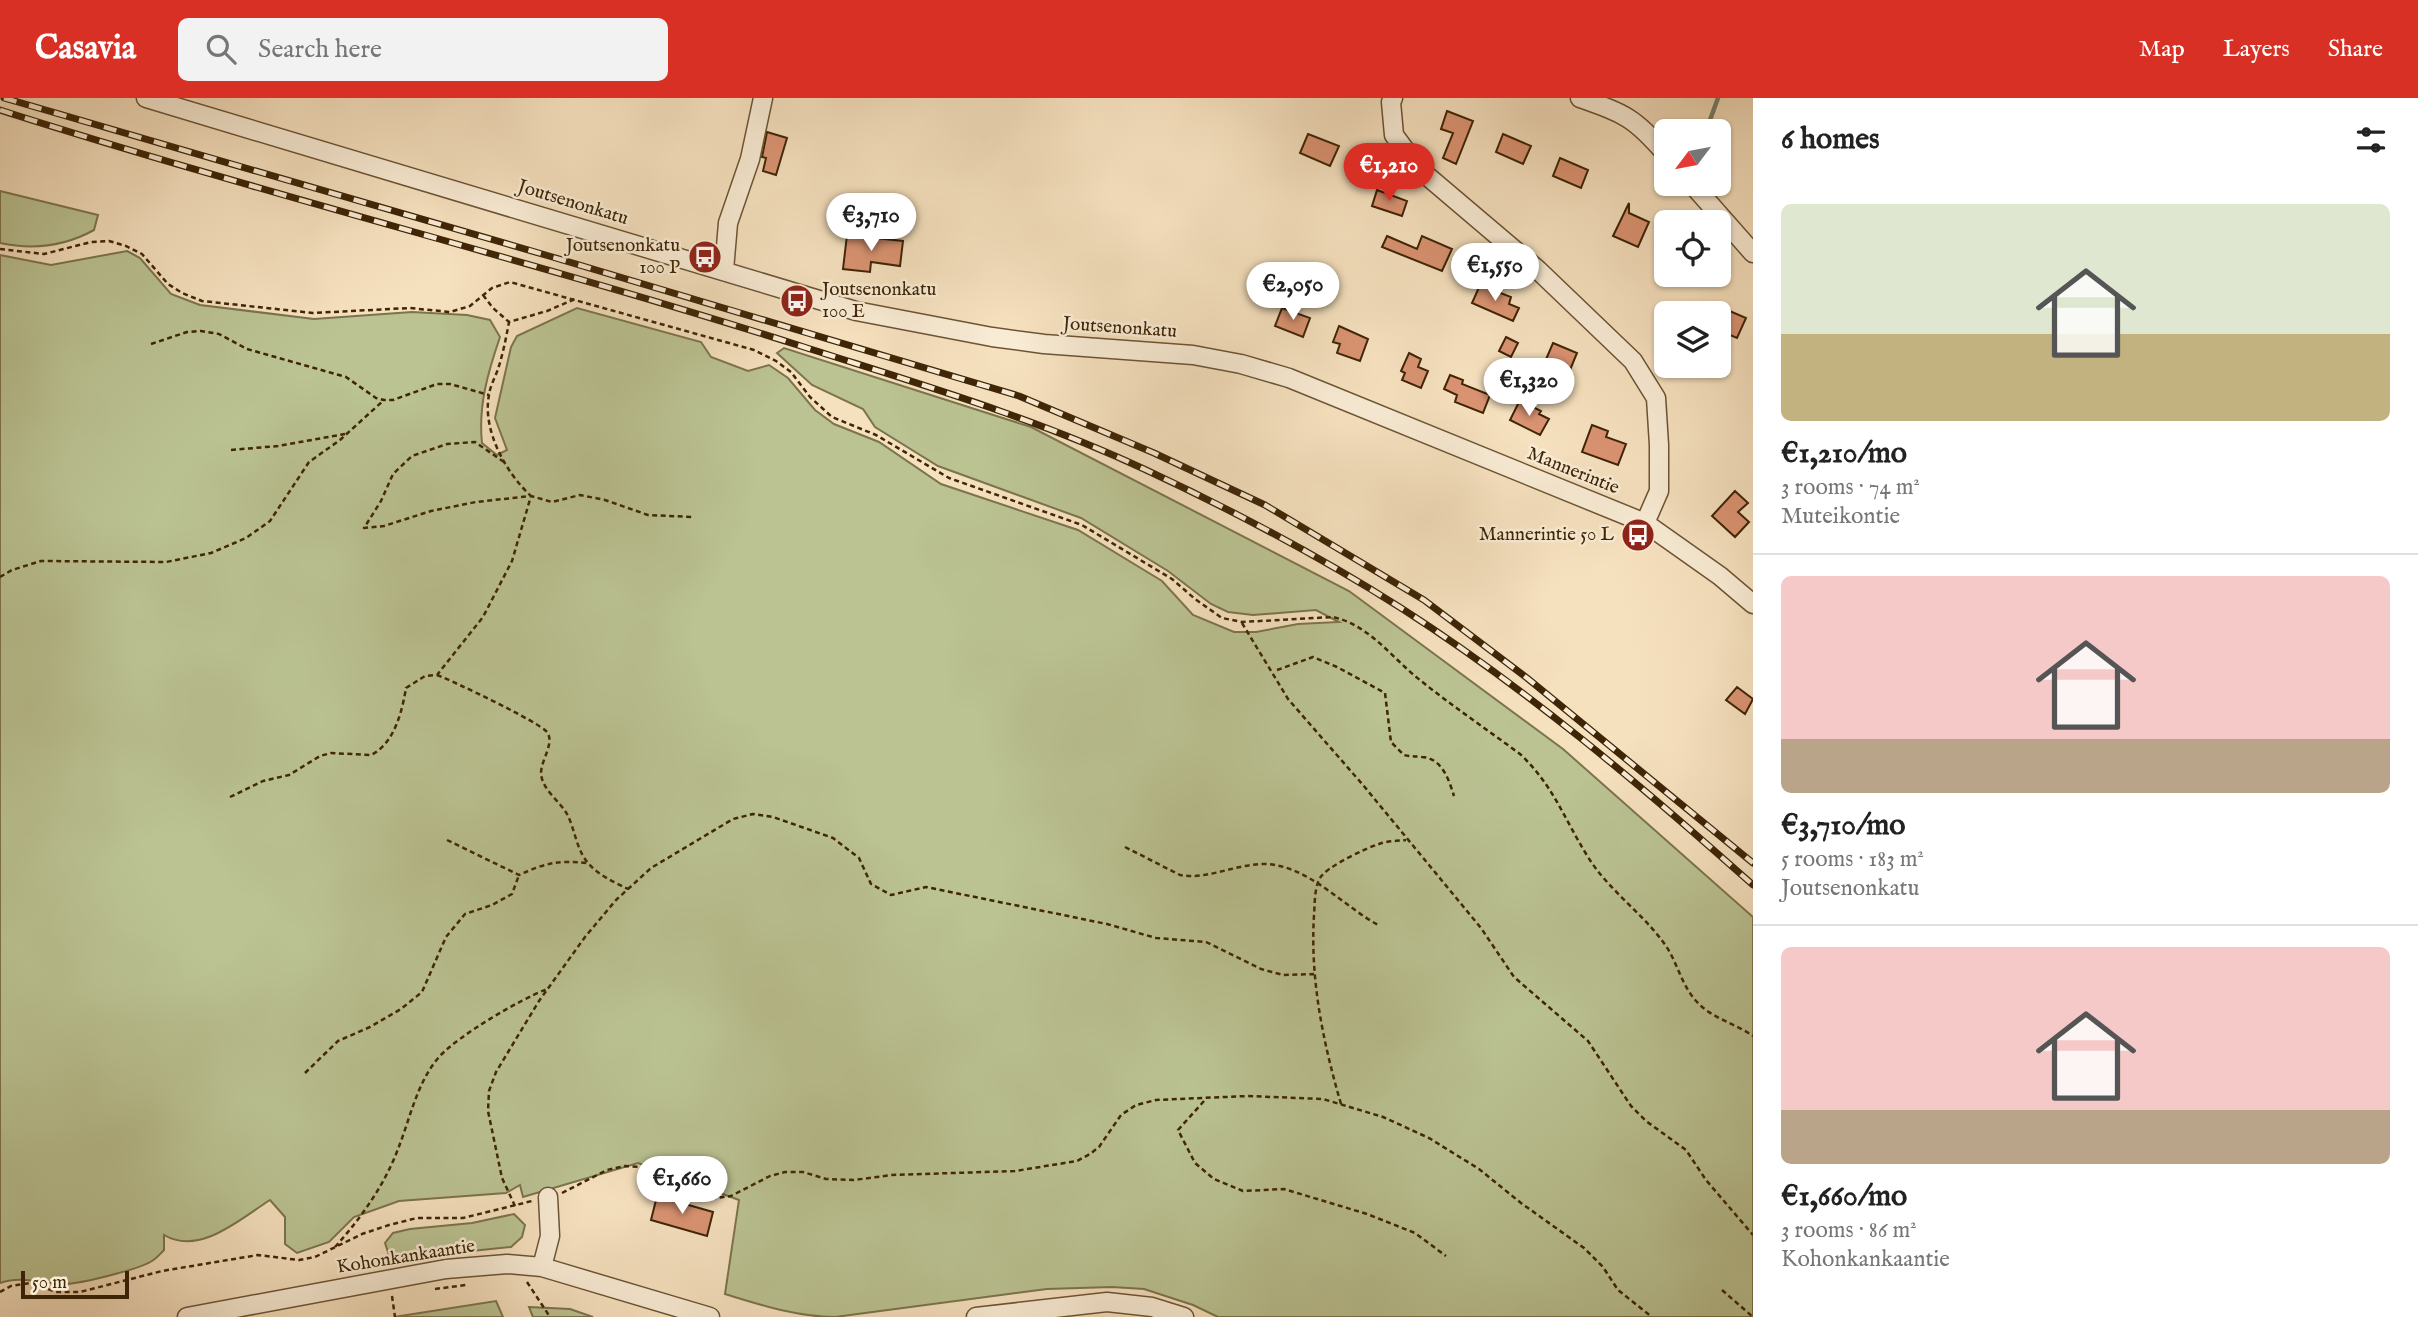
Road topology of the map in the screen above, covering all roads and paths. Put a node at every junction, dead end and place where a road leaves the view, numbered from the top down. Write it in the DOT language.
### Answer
graph roads {
  1 [pos="146,98"];
  2 [pos="763,98"];
  3 [pos="1393,98"];
  4 [pos="1580,98"];
  5 [pos="1654,140"];
  6 [pos="1703,196"];
  7 [pos="0,249"];
  8 [pos="1753,253"];
  9 [pos="724,270"];
  10 [pos="483,295"];
  11 [pos="575,299"];
  12 [pos="509,322"];
  13 [pos="151,344"];
  14 [pos="1241,364"];
  15 [pos="489,395"];
  16 [pos="384,400"];
  17 [pos="348,433"];
  18 [pos="231,450"];
  19 [pos="506,464"];
  20 [pos="531,496"];
  21 [pos="692,517"];
  22 [pos="1644,523"];
  23 [pos="0,577"];
  24 [pos="1753,604"];
  25 [pos="1242,622"];
  26 [pos="1277,670"];
  27 [pos="437,675"];
  28 [pos="1454,796"];
  29 [pos="230,797"];
  30 [pos="1407,839"];
  31 [pos="447,840"];
  32 [pos="1125,847"];
  33 [pos="588,863"];
  34 [pos="519,875"];
  35 [pos="1318,884"];
  36 [pos="628,889"];
  37 [pos="1380,926"];
  38 [pos="1314,974"];
  39 [pos="547,989"];
  40 [pos="1753,1036"];
  41 [pos="305,1073"];
  42 [pos="1204,1099"];
  43 [pos="1342,1104"];
  44 [pos="548,1197"];
  45 [pos="515,1206"];
  46 [pos="1753,1235"];
  47 [pos="334,1248"];
  48 [pos="1446,1256"];
  49 [pos="539,1275"];
  50 [pos="467,1285"];
  51 [pos="429,1290"];
  52 [pos="1722,1290"];
  53 [pos="0,1292"];
  54 [pos="392,1297"];
  55 [pos="187,1317"];
  56 [pos="395,1317"];
  57 [pos="550,1317"];
  58 [pos="710,1317"];
  59 [pos="976,1317"];
  60 [pos="1184,1317"];
  61 [pos="1652,1317"];
  62 [pos="1753,1317"];
  1 -- 9 [label="street, Joutsenonkatu"];
  2 -- 9 [label="street"];
  3 -- 22 [label="street"];
  4 -- 5 [label="street"];
  6 -- 8 [label="street"];
  7 -- 10 [label="path"];
  9 -- 14 [label="street, Joutsenonkatu"];
  10 -- 11 [label="path"];
  10 -- 12 [label="path"];
  11 -- 12 [label="path"];
  11 -- 25 [label="path"];
  12 -- 15 [label="path"];
  13 -- 16 [label="path"];
  14 -- 22 [label="street, Mannerintie"];
  15 -- 16 [label="path"];
  15 -- 19 [label="path"];
  16 -- 17 [label="path"];
  17 -- 18 [label="path"];
  17 -- 23 [label="path"];
  19 -- 20 [label="path"];
  19 -- 20 [label="path"];
  20 -- 21 [label="path"];
  20 -- 27 [label="path"];
  22 -- 24 [label="street, Mannerintie"];
  25 -- 30 [label="path"];
  25 -- 40 [label="path"];
  26 -- 28 [label="path"];
  27 -- 29 [label="path"];
  27 -- 33 [label="path"];
  30 -- 35 [label="path"];
  30 -- 46 [label="path"];
  31 -- 34 [label="path"];
  32 -- 35 [label="path"];
  33 -- 34 [label="path"];
  33 -- 36 [label="path"];
  34 -- 41 [label="path"];
  35 -- 37 [label="path"];
  35 -- 38 [label="path"];
  36 -- 38 [label="path"];
  36 -- 39 [label="path"];
  38 -- 43 [label="path"];
  39 -- 45 [label="path"];
  39 -- 47 [label="path"];
  42 -- 43 [label="path"];
  42 -- 44 [label="path"];
  42 -- 48 [label="path"];
  43 -- 61 [label="path"];
  44 -- 45 [label="path"];
  44 -- 49 [label="street"];
  45 -- 47 [label="path"];
  47 -- 53 [label="path"];
  49 -- 55 [label="street, Kohonkankaantie"];
  49 -- 57 [label="path"];
  49 -- 58 [label="street, Kohonkankaantie"];
  50 -- 51 [label="path"];
  52 -- 62 [label="path"];
  54 -- 56 [label="path"];
  59 -- 60 [label="street"];
}
